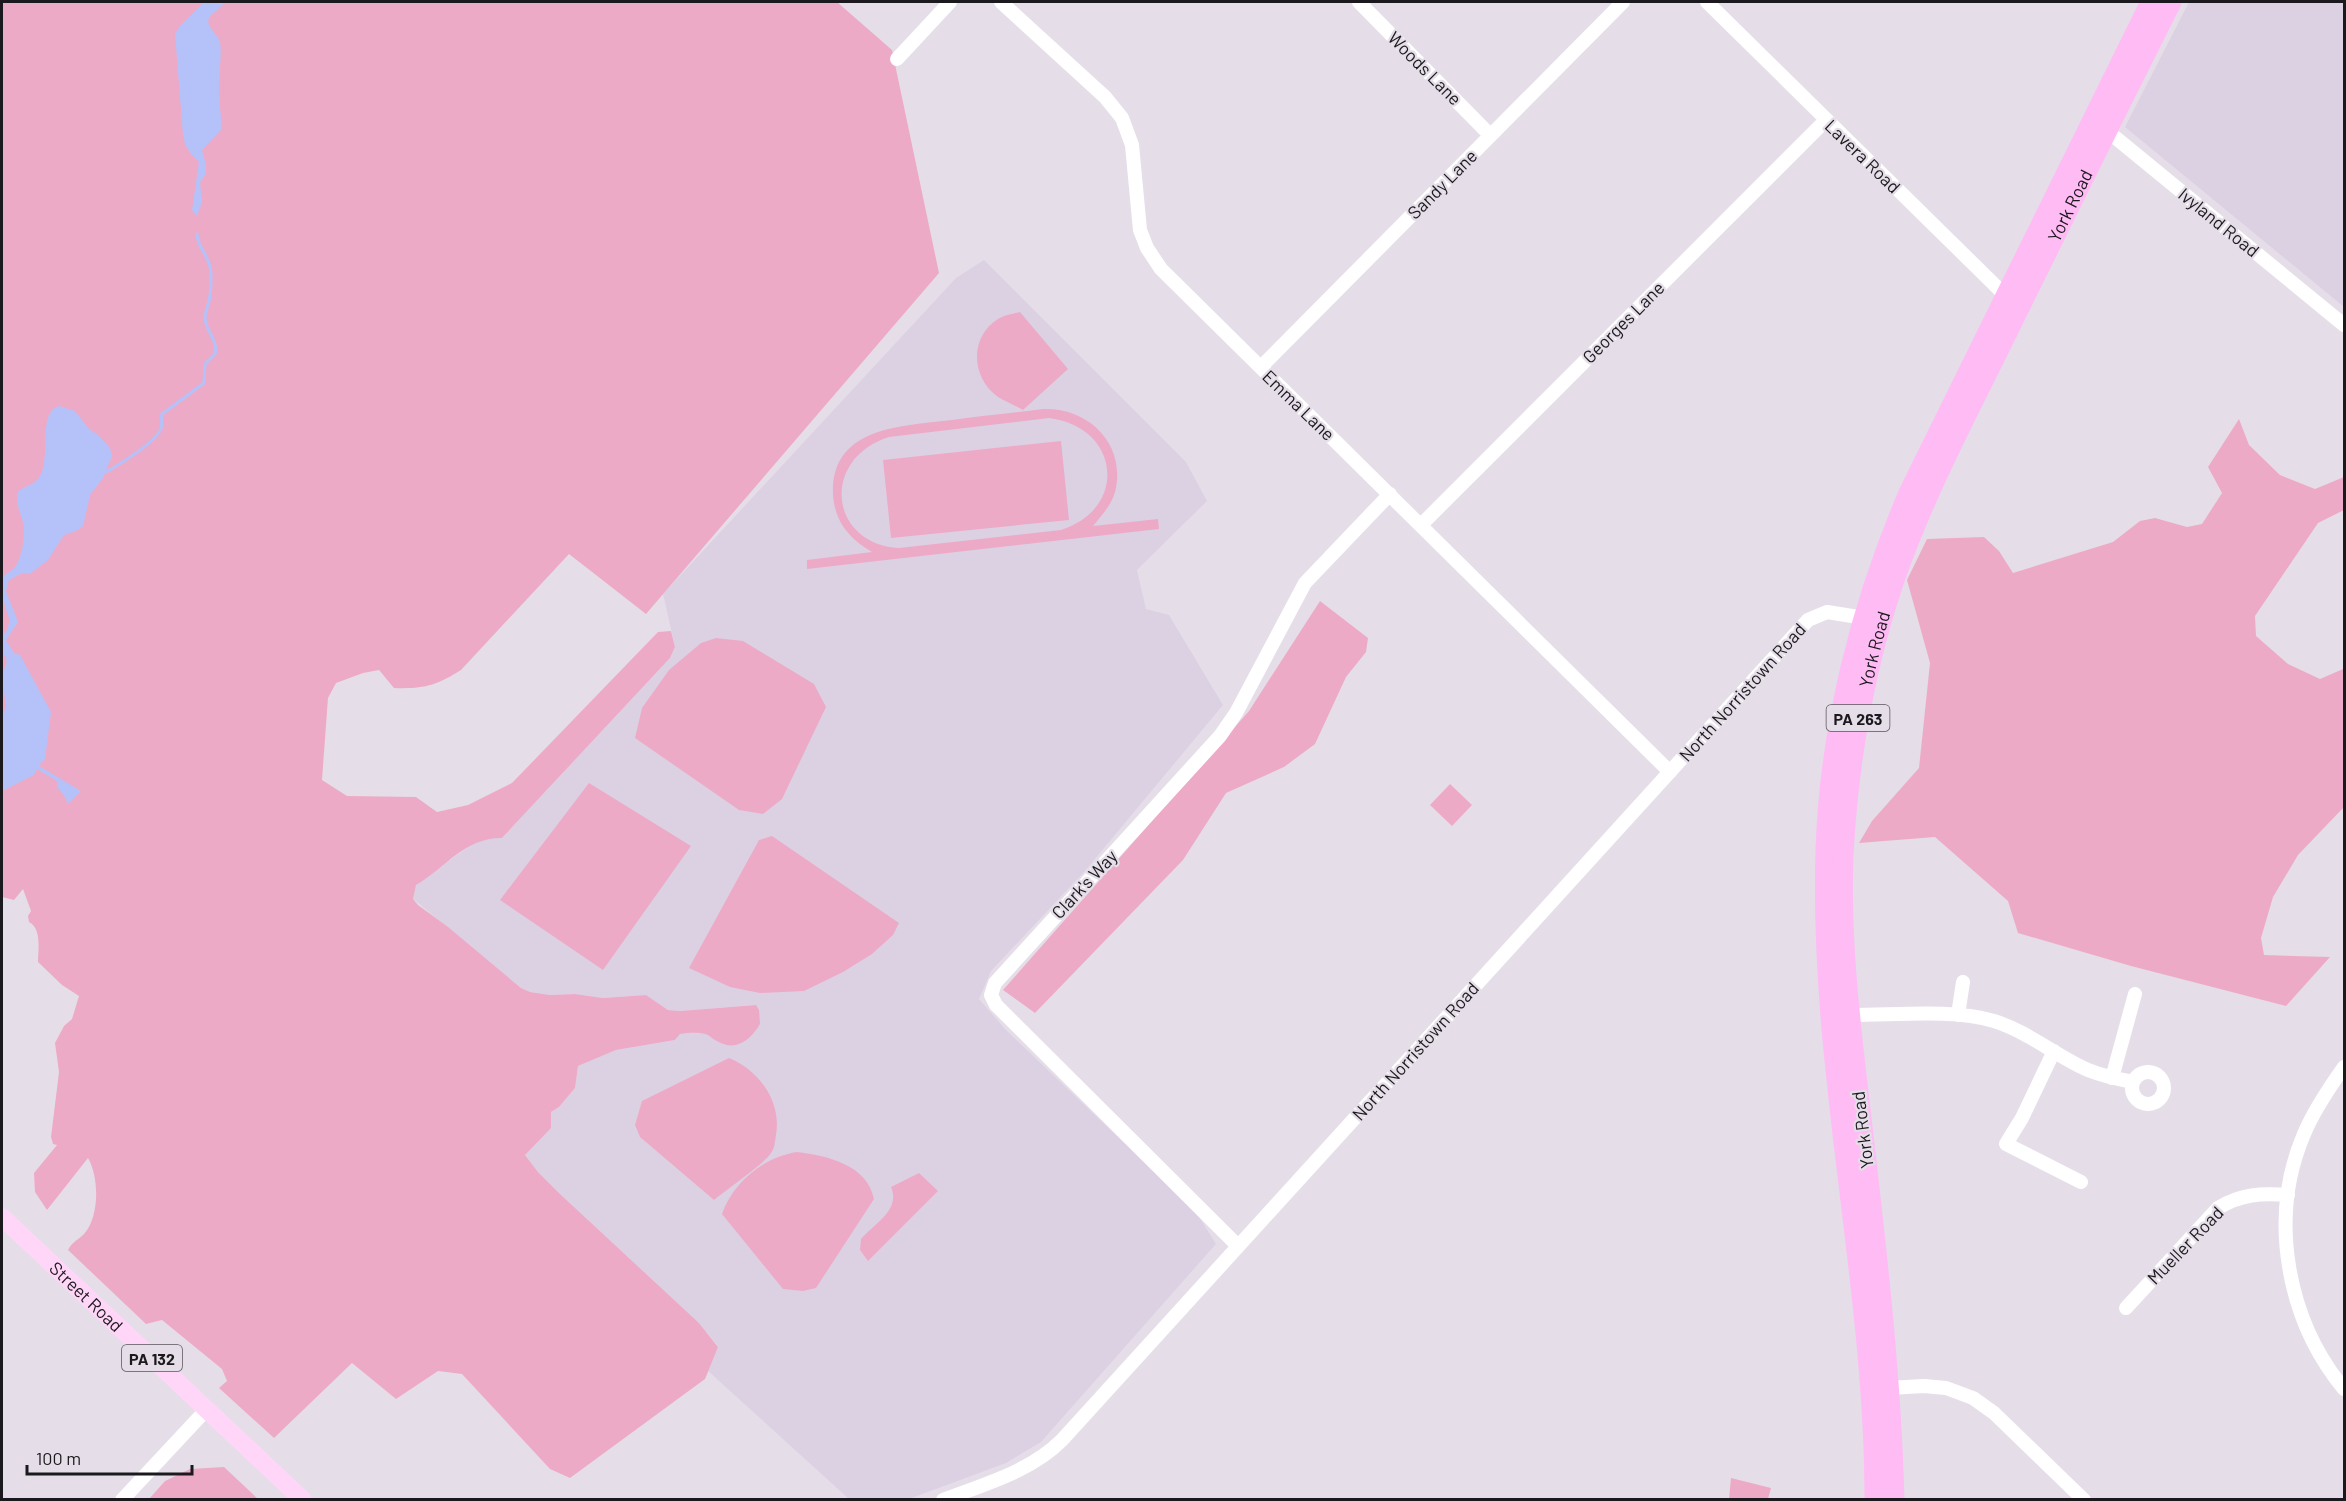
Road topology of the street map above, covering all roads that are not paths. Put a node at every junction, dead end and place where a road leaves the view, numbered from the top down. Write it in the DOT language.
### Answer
graph roads {
  1 [pos="950,2"];
  2 [pos="1001,2"];
  3 [pos="1359,2"];
  4 [pos="1623,2"];
  5 [pos="1707,2"];
  6 [pos="2151,2"];
  7 [pos="2171,2"];
  8 [pos="897,59"];
  9 [pos="1826,120"];
  10 [pos="2098,127"];
  11 [pos="1490,135"];
  12 [pos="2012,302"];
  13 [pos="2344,324"];
  14 [pos="1261,367"];
  15 [pos="1390,494"];
  16 [pos="1421,525"];
  17 [pos="1873,619"];
  18 [pos="1670,772"];
  19 [pos="1963,982"];
  20 [pos="2135,994"];
  21 [pos="1841,1015"];
  22 [pos="1958,1015"];
  23 [pos="2054,1051"];
  24 [pos="2344,1067"];
  25 [pos="2112,1078"];
  26 [pos="2133,1082"];
  27 [pos="2081,1182"];
  28 [pos="2288,1195"];
  29 [pos="2,1217"];
  30 [pos="1238,1246"];
  31 [pos="2126,1308"];
  32 [pos="1889,1388"];
  33 [pos="2344,1389"];
  34 [pos="207,1408"];
  35 [pos="122,1500"];
  36 [pos="303,1500"];
  37 [pos="943,1500"];
  38 [pos="1875,1500"];
  39 [pos="1894,1500"];
  40 [pos="2084,1500"];
  1 -- 8 [label="street"];
  2 -- 14 [label="street, Emma Lane"];
  3 -- 11 [label="street, Woods Lane"];
  4 -- 11 [label="street, Sandy Lane"];
  5 -- 9 [label="street, Lavera Road"];
  6 -- 10 [label="highway, York Road / PA 263"];
  7 -- 10 [label="highway, York Road / PA 263"];
  9 -- 12 [label="street, Lavera Road"];
  9 -- 16 [label="street, Georges Lane"];
  10 -- 12 [label="highway, York Road / PA 263"];
  10 -- 13 [label="street, Ivyland Road"];
  11 -- 14 [label="street, Sandy Lane"];
  12 -- 17 [label="highway, York Road / PA 263"];
  14 -- 15 [label="street, Emma Lane"];
  15 -- 16 [label="street, Emma Lane"];
  15 -- 30 [label="street, Clark's Way"];
  16 -- 18 [label="street, Emma Lane"];
  17 -- 18 [label="street, North Norristown Road"];
  17 -- 21 [label="highway, York Road / PA 263"];
  18 -- 30 [label="street, North Norristown Road"];
  19 -- 22 [label="street"];
  20 -- 25 [label="street"];
  21 -- 22 [label="street"];
  21 -- 32 [label="highway, York Road / PA 263"];
  21 -- 38 [label="highway, York Road / PA 263"];
  22 -- 23 [label="street"];
  23 -- 25 [label="street"];
  23 -- 27 [label="street"];
  24 -- 28 [label="street"];
  25 -- 26 [label="street"];
  28 -- 31 [label="street, Mueller Road"];
  28 -- 33 [label="street"];
  29 -- 34 [label="main road, Street Road / PA 132"];
  30 -- 37 [label="street, North Norristown Road"];
  32 -- 39 [label="highway, York Road / PA 263"];
  32 -- 40 [label="street"];
  34 -- 35 [label="street"];
  34 -- 36 [label="main road, Street Road / PA 132"];
}
